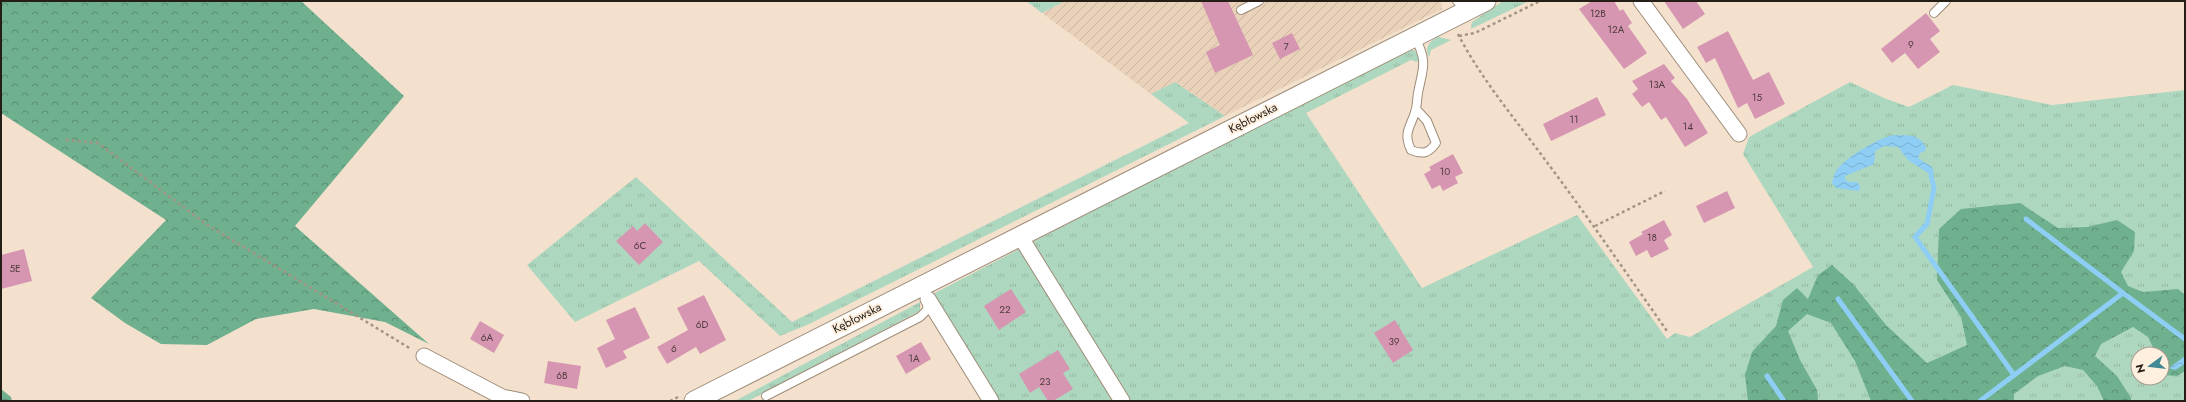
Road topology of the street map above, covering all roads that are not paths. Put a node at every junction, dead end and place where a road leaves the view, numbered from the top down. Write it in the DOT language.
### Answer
graph roads {
  1 [pos="1259,1"];
  2 [pos="1486,1"];
  3 [pos="1641,1"];
  4 [pos="1946,1"];
  5 [pos="1241,10"];
  6 [pos="1458,10"];
  7 [pos="1934,13"];
  8 [pos="1414,37"];
  9 [pos="1416,109"];
  10 [pos="1739,134"];
  11 [pos="1020,236"];
  12 [pos="927,291"];
  13 [pos="424,356"];
  14 [pos="766,396"];
  15 [pos="522,401"];
  16 [pos="694,401"];
  17 [pos="991,401"];
  18 [pos="1122,401"];
  1 -- 5 [label="lane"];
  2 -- 6 [label="street, Kębłowska"];
  3 -- 10 [label="street"];
  4 -- 7 [label="lane"];
  6 -- 8 [label="street, Kębłowska"];
  8 -- 9 [label="lane"];
  8 -- 11 [label="street, Kębłowska"];
  9 -- 9 [label="lane"];
  11 -- 12 [label="street, Kębłowska"];
  11 -- 18 [label="street"];
  12 -- 14 [label="lane"];
  12 -- 16 [label="street, Kębłowska"];
  12 -- 17 [label="street"];
  13 -- 15 [label="street"];
}
